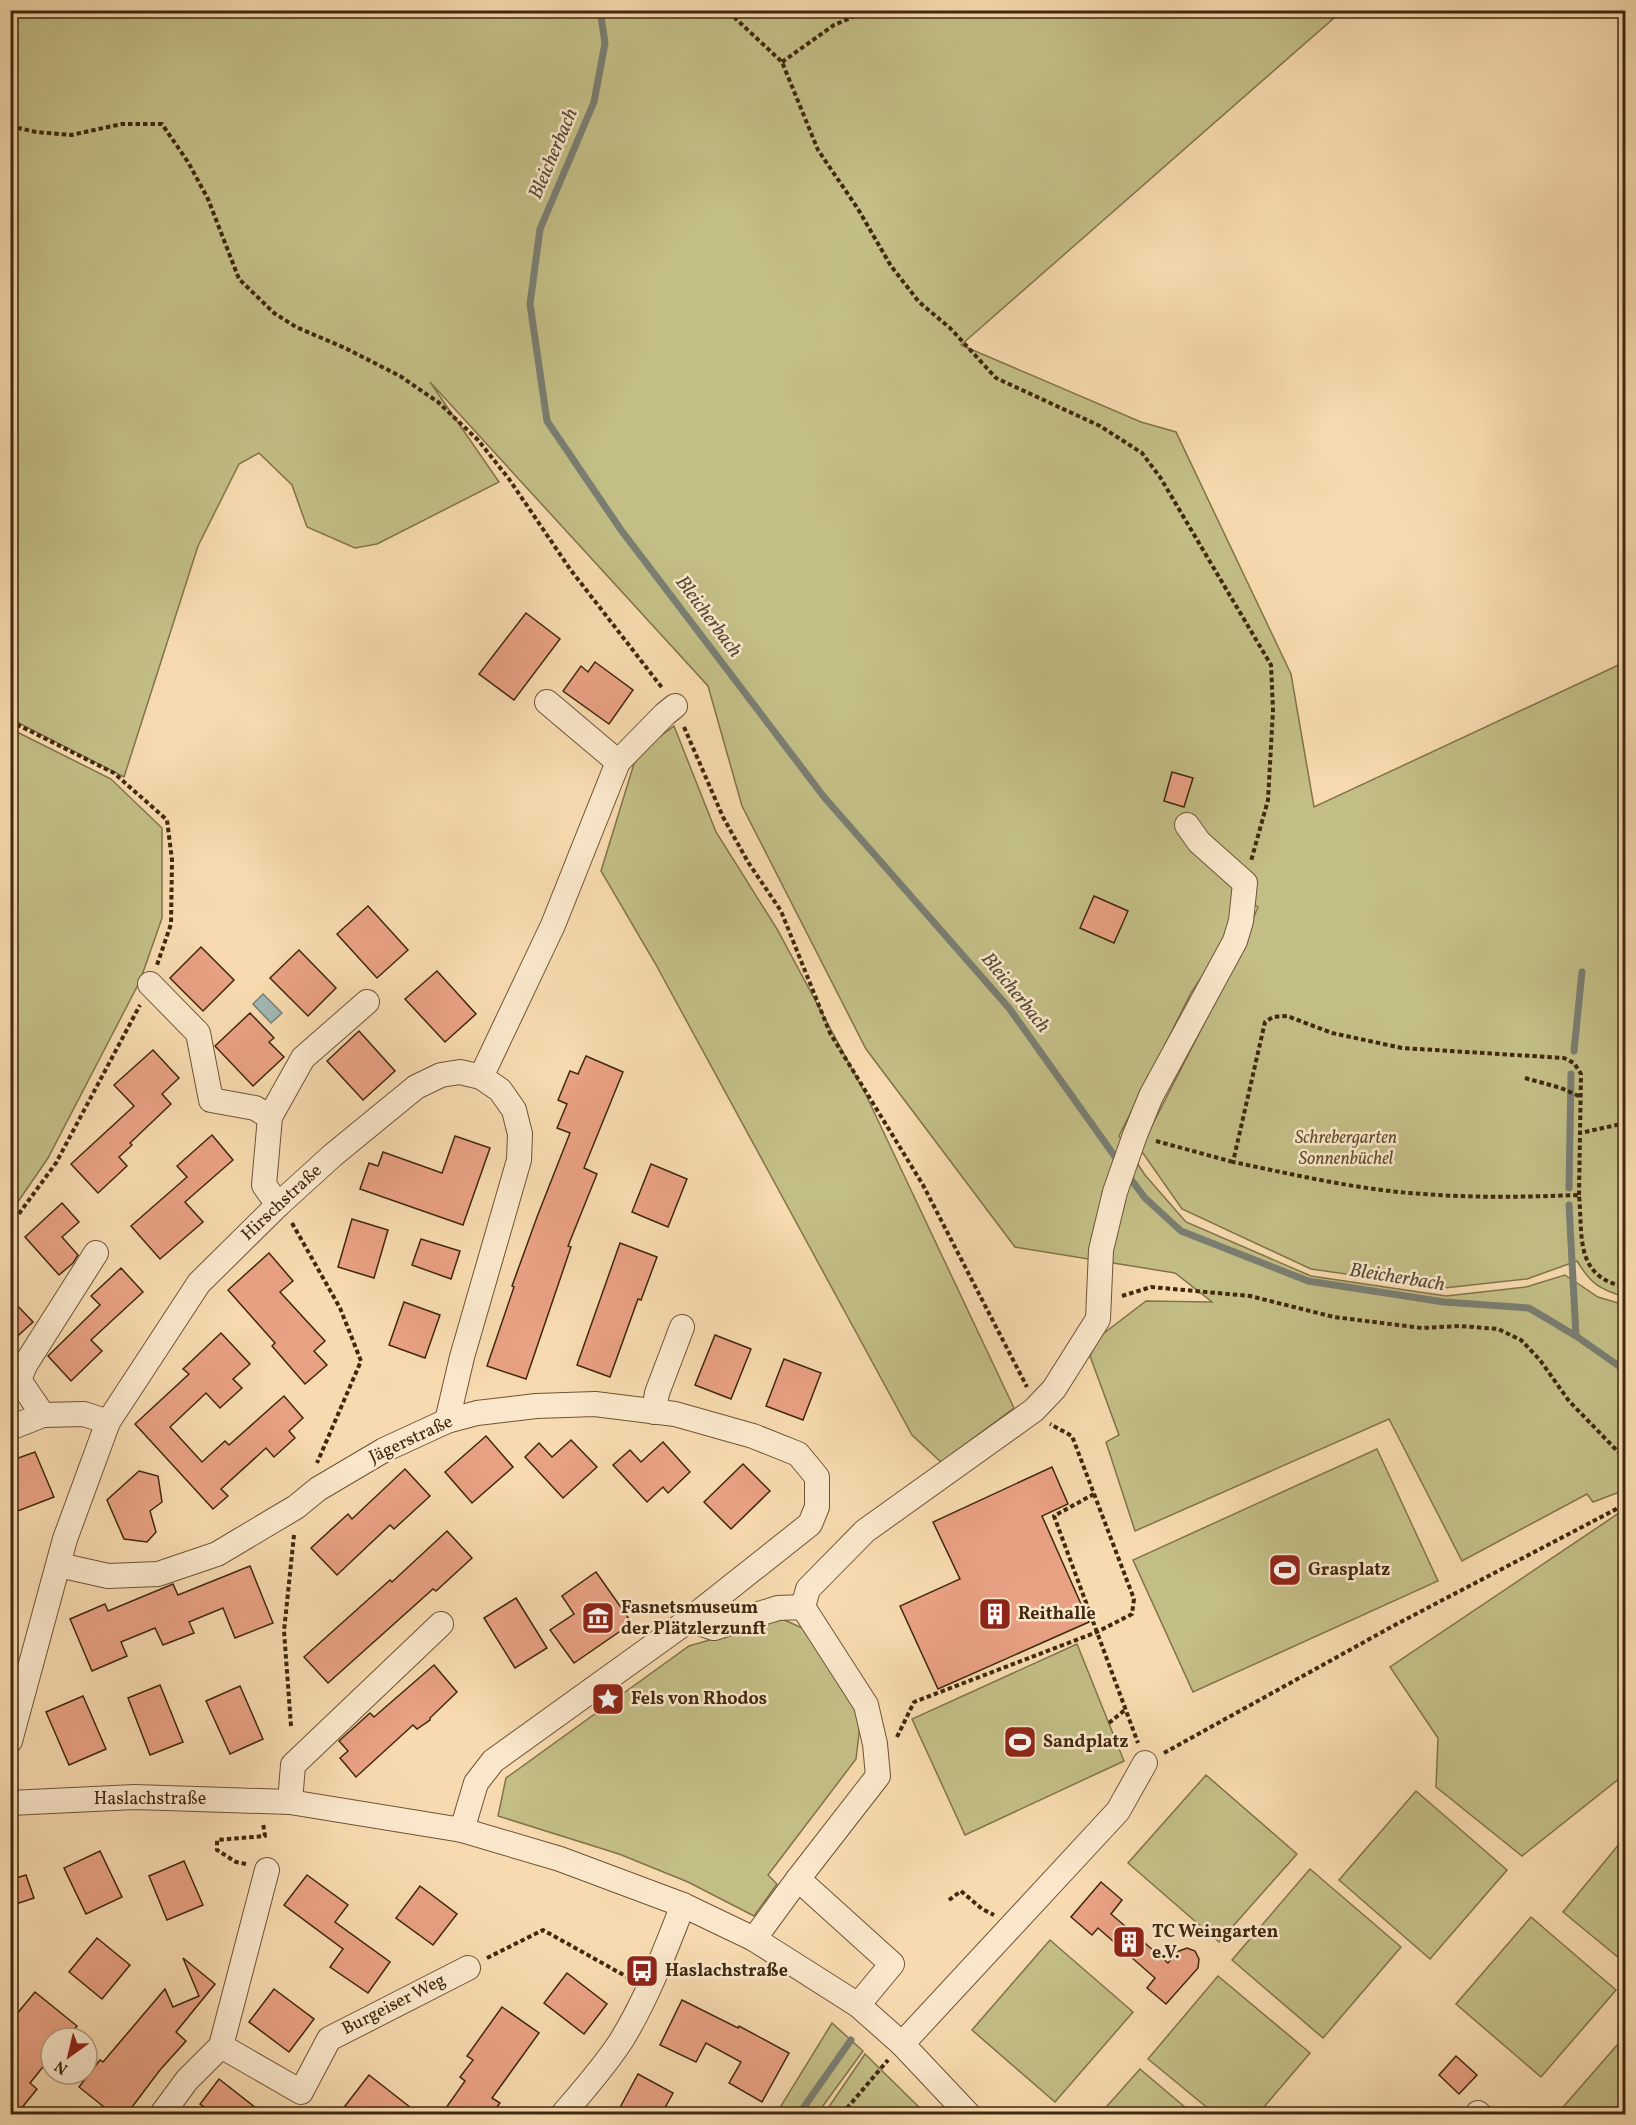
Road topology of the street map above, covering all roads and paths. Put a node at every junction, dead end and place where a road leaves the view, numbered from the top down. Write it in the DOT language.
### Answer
graph roads {
  1 [pos="731,10"];
  2 [pos="869,10"];
  3 [pos="782,62"];
  4 [pos="10,126"];
  5 [pos="547,702"];
  6 [pos="675,705"];
  7 [pos="10,721"];
  8 [pos="618,762"];
  9 [pos="1187,825"];
  10 [pos="1245,883"];
  11 [pos="150,984"];
  12 [pos="367,1002"];
  13 [pos="481,1077"];
  14 [pos="1525,1078"];
  15 [pos="1581,1097"];
  16 [pos="270,1117"];
  17 [pos="1626,1123"];
  18 [pos="1580,1133"];
  19 [pos="1135,1135"];
  20 [pos="1233,1162"];
  21 [pos="1579,1195"];
  22 [pos="278,1205"];
  23 [pos="10,1226"];
  24 [pos="96,1253"];
  25 [pos="1626,1287"];
  26 [pos="1098,1319"];
  27 [pos="682,1327"];
  28 [pos="1034,1410"];
  29 [pos="654,1412"];
  30 [pos="43,1415"];
  31 [pos="447,1421"];
  32 [pos="108,1422"];
  33 [pos="10,1428"];
  34 [pos="1626,1460"];
  35 [pos="318,1489"];
  36 [pos="1094,1494"];
  37 [pos="1626,1504"];
  38 [pos="296,1507"];
  39 [pos="59,1565"];
  40 [pos="803,1607"];
  41 [pos="689,1620"];
  42 [pos="441,1624"];
  43 [pos="1097,1632"];
  44 [pos="1125,1709"];
  45 [pos="1109,1723"];
  46 [pos="291,1726"];
  47 [pos="10,1742"];
  48 [pos="893,1744"];
  49 [pos="1145,1763"];
  50 [pos="261,1800"];
  51 [pos="290,1802"];
  52 [pos="10,1803"];
  53 [pos="462,1830"];
  54 [pos="267,1870"];
  55 [pos="798,1879"];
  56 [pos="949,1900"];
  57 [pos="683,1905"];
  58 [pos="1023,1913"];
  59 [pos="754,1940"];
  60 [pos="468,1968"];
  61 [pos="648,1989"];
  62 [pos="858,2005"];
  63 [pos="902,2044"];
  64 [pos="221,2046"];
  65 [pos="162,2115"];
  66 [pos="563,2115"];
  67 [pos="842,2115"];
  68 [pos="968,2115"];
  1 -- 3 [label="path"];
  2 -- 3 [label="path"];
  3 -- 10 [label="path"];
  4 -- 6 [label="path"];
  5 -- 8 [label="street"];
  6 -- 8 [label="street"];
  6 -- 28 [label="path"];
  7 -- 11 [label="path"];
  8 -- 13 [label="street"];
  9 -- 10 [label="street"];
  10 -- 19 [label="street"];
  11 -- 16 [label="street"];
  11 -- 23 [label="path"];
  12 -- 16 [label="street"];
  13 -- 22 [label="street, Hirschstraße"];
  13 -- 31 [label="street"];
  14 -- 15 [label="path"];
  15 -- 18 [label="path"];
  15 -- 20 [label="path"];
  16 -- 22 [label="street"];
  17 -- 18 [label="path"];
  18 -- 21 [label="path"];
  19 -- 20 [label="path"];
  19 -- 26 [label="street"];
  20 -- 21 [label="path"];
  21 -- 25 [label="path"];
  22 -- 32 [label="street, Hirschstraße"];
  22 -- 35 [label="path"];
  24 -- 30 [label="street"];
  26 -- 28 [label="street"];
  26 -- 34 [label="path"];
  27 -- 29 [label="street"];
  28 -- 36 [label="path"];
  28 -- 40 [label="street"];
  29 -- 31 [label="street, Jägerstraße"];
  29 -- 41 [label="street, Jägerstraße"];
  30 -- 32 [label="street"];
  30 -- 33 [label="street"];
  31 -- 35 [label="street, Jägerstraße"];
  32 -- 39 [label="street, Hirschstraße"];
  35 -- 38 [label="street, Jägerstraße"];
  36 -- 43 [label="path"];
  36 -- 43 [label="path"];
  37 -- 49 [label="path"];
  38 -- 39 [label="street, Jägerstraße"];
  38 -- 46 [label="path"];
  39 -- 47 [label="street, Hirschstraße"];
  40 -- 41 [label="street"];
  40 -- 55 [label="street"];
  41 -- 53 [label="street"];
  42 -- 51 [label="street"];
  43 -- 44 [label="path"];
  43 -- 48 [label="path"];
  44 -- 45 [label="path"];
  44 -- 49 [label="path"];
  49 -- 58 [label="street"];
  50 -- 51 [label="street, Haslachstraße"];
  50 -- 52 [label="street, Haslachstraße"];
  50 -- 54 [label="path"];
  51 -- 53 [label="street, Haslachstraße"];
  53 -- 57 [label="street, Haslachstraße"];
  54 -- 64 [label="street"];
  55 -- 59 [label="street"];
  55 -- 62 [label="street"];
  56 -- 58 [label="path"];
  57 -- 59 [label="street, Haslachstraße"];
  57 -- 61 [label="street"];
  58 -- 63 [label="street"];
  59 -- 62 [label="street, Haslachstraße"];
  60 -- 61 [label="path"];
  60 -- 64 [label="street, Burgeiser Weg"];
  61 -- 66 [label="street"];
  62 -- 63 [label="street, Haslachstraße"];
  63 -- 67 [label="path"];
  63 -- 68 [label="street, Haslachstraße"];
  64 -- 65 [label="street"];
}
